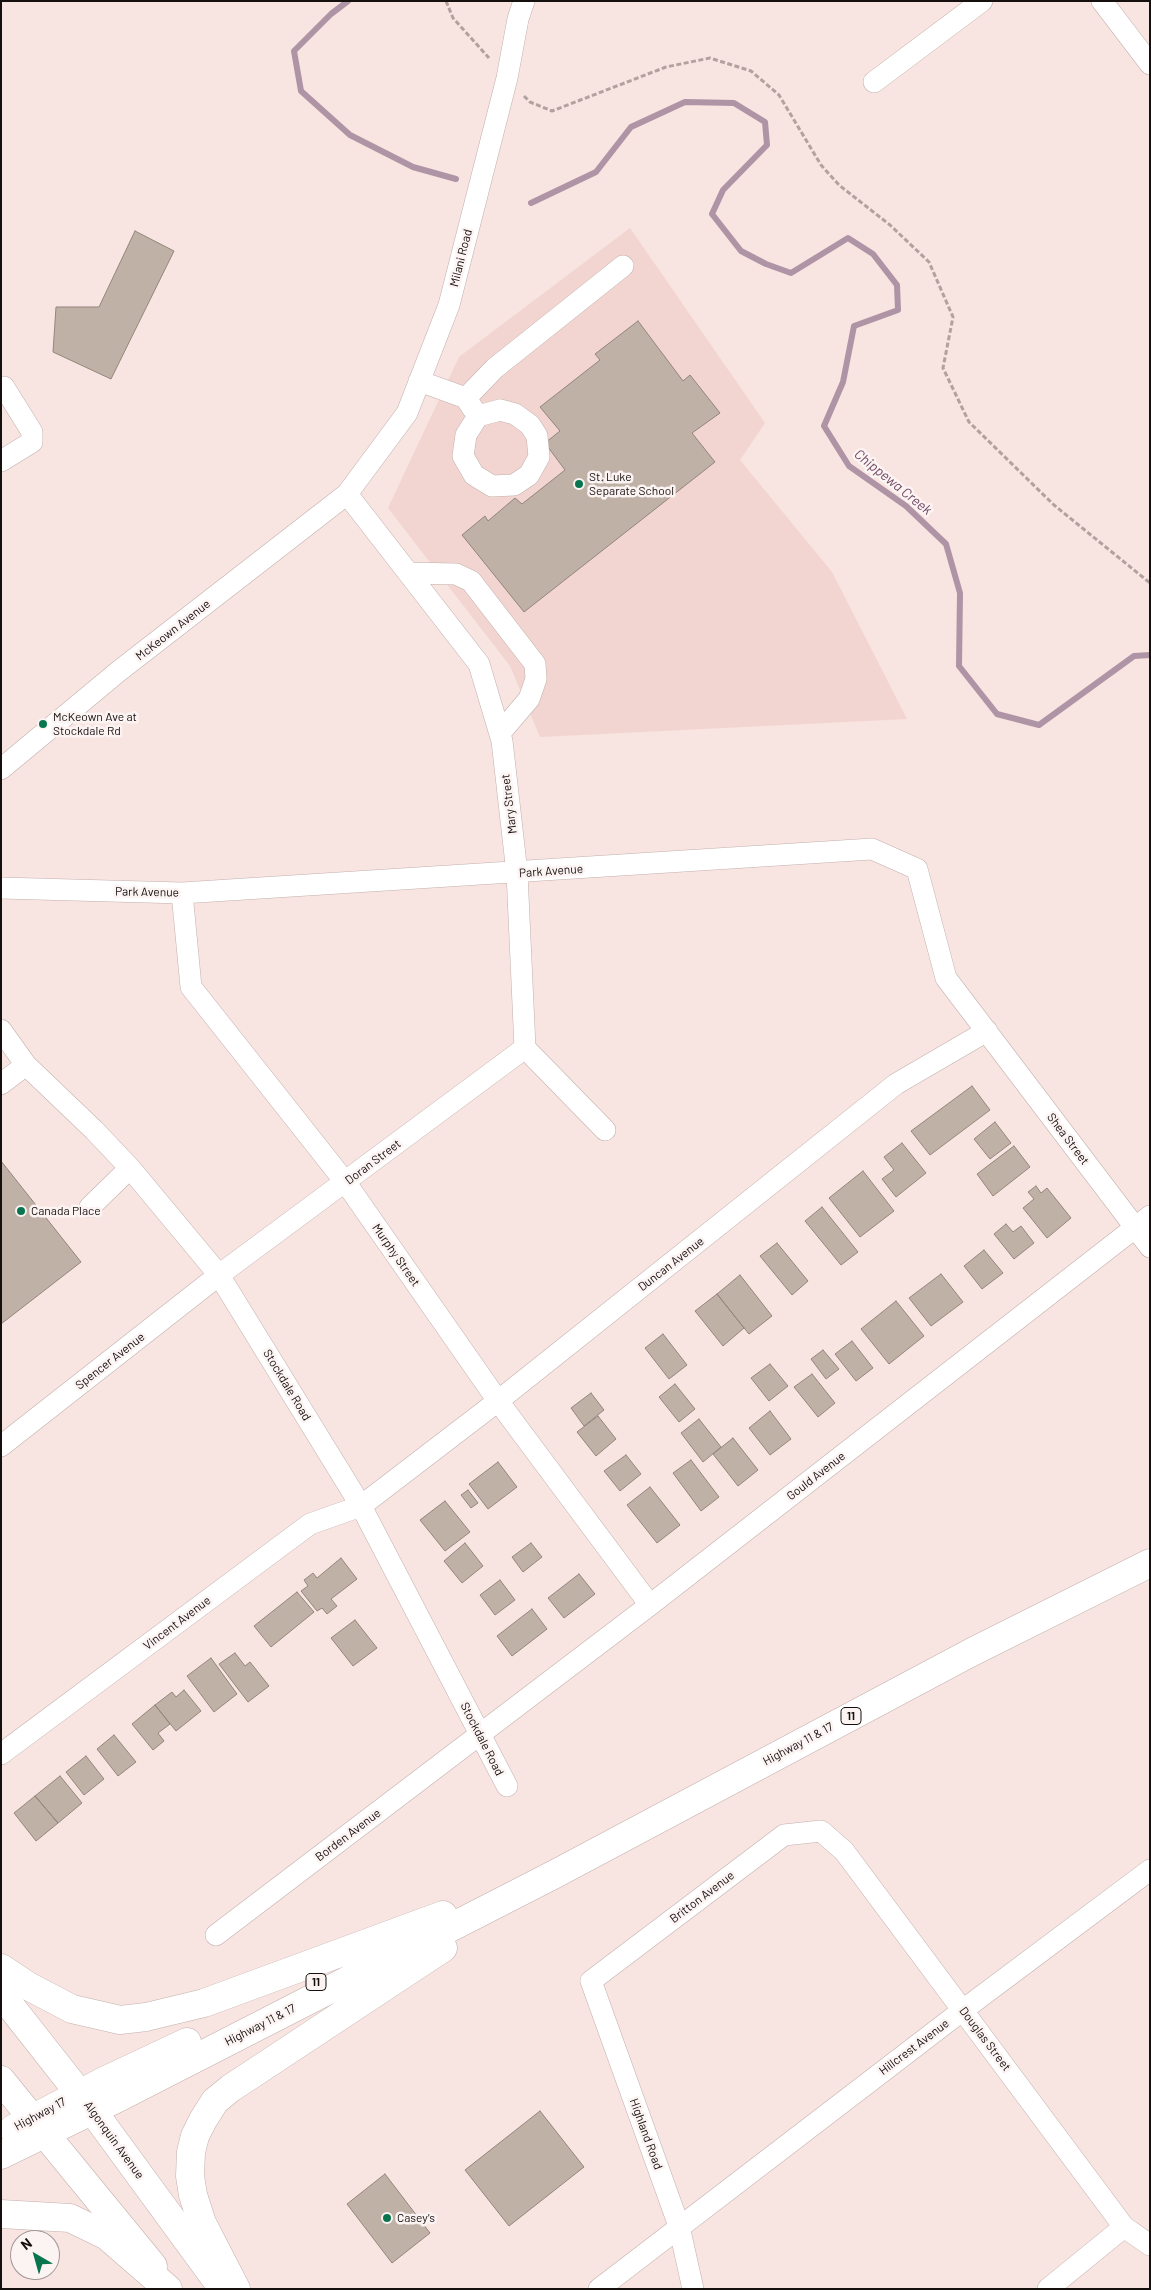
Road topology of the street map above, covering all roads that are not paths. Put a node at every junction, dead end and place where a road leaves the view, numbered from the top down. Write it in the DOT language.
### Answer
graph roads {
  1 [pos="524,1"];
  2 [pos="982,1"];
  3 [pos="1102,1"];
  4 [pos="1150,64"];
  5 [pos="874,82"];
  6 [pos="623,266"];
  7 [pos="419,381"];
  8 [pos="4,386"];
  9 [pos="466,398"];
  10 [pos="478,416"];
  11 [pos="1,461"];
  12 [pos="348,494"];
  13 [pos="409,573"];
  14 [pos="500,733"];
  15 [pos="1,769"];
  16 [pos="517,873"];
  17 [pos="1,888"];
  18 [pos="182,893"];
  19 [pos="1,1030"];
  20 [pos="987,1031"];
  21 [pos="525,1048"];
  22 [pos="26,1064"];
  23 [pos="1,1084"];
  24 [pos="605,1130"];
  25 [pos="130,1168"];
  26 [pos="346,1182"];
  27 [pos="90,1207"];
  28 [pos="1142,1222"];
  29 [pos="1150,1247"];
  30 [pos="219,1275"];
  31 [pos="498,1401"];
  32 [pos="1,1446"];
  33 [pos="361,1506"];
  34 [pos="1150,1562"];
  35 [pos="650,1605"];
  36 [pos="480,1735"];
  37 [pos="1,1754"];
  38 [pos="507,1786"];
  39 [pos="821,1831"];
  40 [pos="1150,1870"];
  41 [pos="555,1874"];
  42 [pos="216,1935"];
  43 [pos="1,1968"];
  44 [pos="591,1981"];
  45 [pos="1,1994"];
  46 [pos="963,2010"];
  47 [pos="1,2080"];
  48 [pos="86,2102"];
  49 [pos="38,2126"];
  50 [pos="1,2135"];
  51 [pos="1,2155"];
  52 [pos="1,2214"];
  53 [pos="679,2226"];
  54 [pos="1124,2227"];
  55 [pos="1150,2245"];
  56 [pos="168,2289"];
  57 [pos="173,2289"];
  58 [pos="222,2289"];
  59 [pos="236,2289"];
  60 [pos="599,2289"];
  61 [pos="692,2289"];
  62 [pos="1048,2289"];
  1 -- 7 [label="street, Milani Road"];
  2 -- 5 [label="street"];
  3 -- 4 [label="street"];
  6 -- 9 [label="street"];
  7 -- 9 [label="street"];
  7 -- 12 [label="street, Milani Road"];
  8 -- 11 [label="street"];
  9 -- 10 [label="street"];
  12 -- 13 [label="street, Mary Street"];
  12 -- 15 [label="street, McKeown Avenue"];
  13 -- 14 [label="street, Mary Street"];
  13 -- 14 [label="street"];
  14 -- 16 [label="street, Mary Street"];
  16 -- 18 [label="street, Park Avenue"];
  16 -- 20 [label="street, Park Avenue"];
  16 -- 21 [label="street, Mary Street"];
  17 -- 18 [label="street, Park Avenue"];
  18 -- 26 [label="street, Murphy Street"];
  19 -- 22 [label="street, Stockdale Road"];
  20 -- 28 [label="street, Shea Street"];
  20 -- 31 [label="street, Duncan Avenue"];
  21 -- 24 [label="street"];
  21 -- 26 [label="street, Doran Street"];
  22 -- 23 [label="street"];
  22 -- 25 [label="street, Stockdale Road"];
  25 -- 27 [label="street"];
  25 -- 30 [label="street, Stockdale Road"];
  26 -- 30 [label="street, Doran Street"];
  26 -- 31 [label="street, Murphy Street"];
  28 -- 29 [label="street, Shea Street"];
  28 -- 35 [label="street, Gould Avenue"];
  30 -- 32 [label="street, Spencer Avenue"];
  30 -- 33 [label="street, Stockdale Road"];
  31 -- 33 [label="street, Duncan Avenue"];
  31 -- 35 [label="street, Murphy Street"];
  33 -- 36 [label="street, Stockdale Road"];
  33 -- 37 [label="street, Vincent Avenue"];
  34 -- 41 [label="main road, Highway 11 & 17 / 11"];
  35 -- 36 [label="street, Gould Avenue"];
  36 -- 38 [label="street, Stockdale Road"];
  36 -- 42 [label="street, Borden Avenue"];
  39 -- 44 [label="street, Britton Avenue"];
  39 -- 46 [label="street, Douglas Street"];
  40 -- 46 [label="street, Hillcrest Avenue"];
  41 -- 43 [label="main road"];
  41 -- 48 [label="main road, Highway 11 & 17 / 11"];
  41 -- 59 [label="main road"];
  44 -- 53 [label="street, Highland Road"];
  45 -- 48 [label="main road, Algonquin Avenue"];
  46 -- 53 [label="street, Hillcrest Avenue"];
  46 -- 54 [label="street, Douglas Street"];
  47 -- 49 [label="main road"];
  48 -- 49 [label="main road, Highway 11 & 17 / 11"];
  48 -- 58 [label="main road, Algonquin Avenue"];
  49 -- 50 [label="main road, Highway 17"];
  49 -- 51 [label="main road, Highway 17"];
  49 -- 57 [label="main road"];
  52 -- 56 [label="main road"];
  53 -- 60 [label="street, Hillcrest Avenue"];
  53 -- 61 [label="street, Highland Road"];
  54 -- 55 [label="street, Douglas Street"];
  54 -- 62 [label="street"];
}
